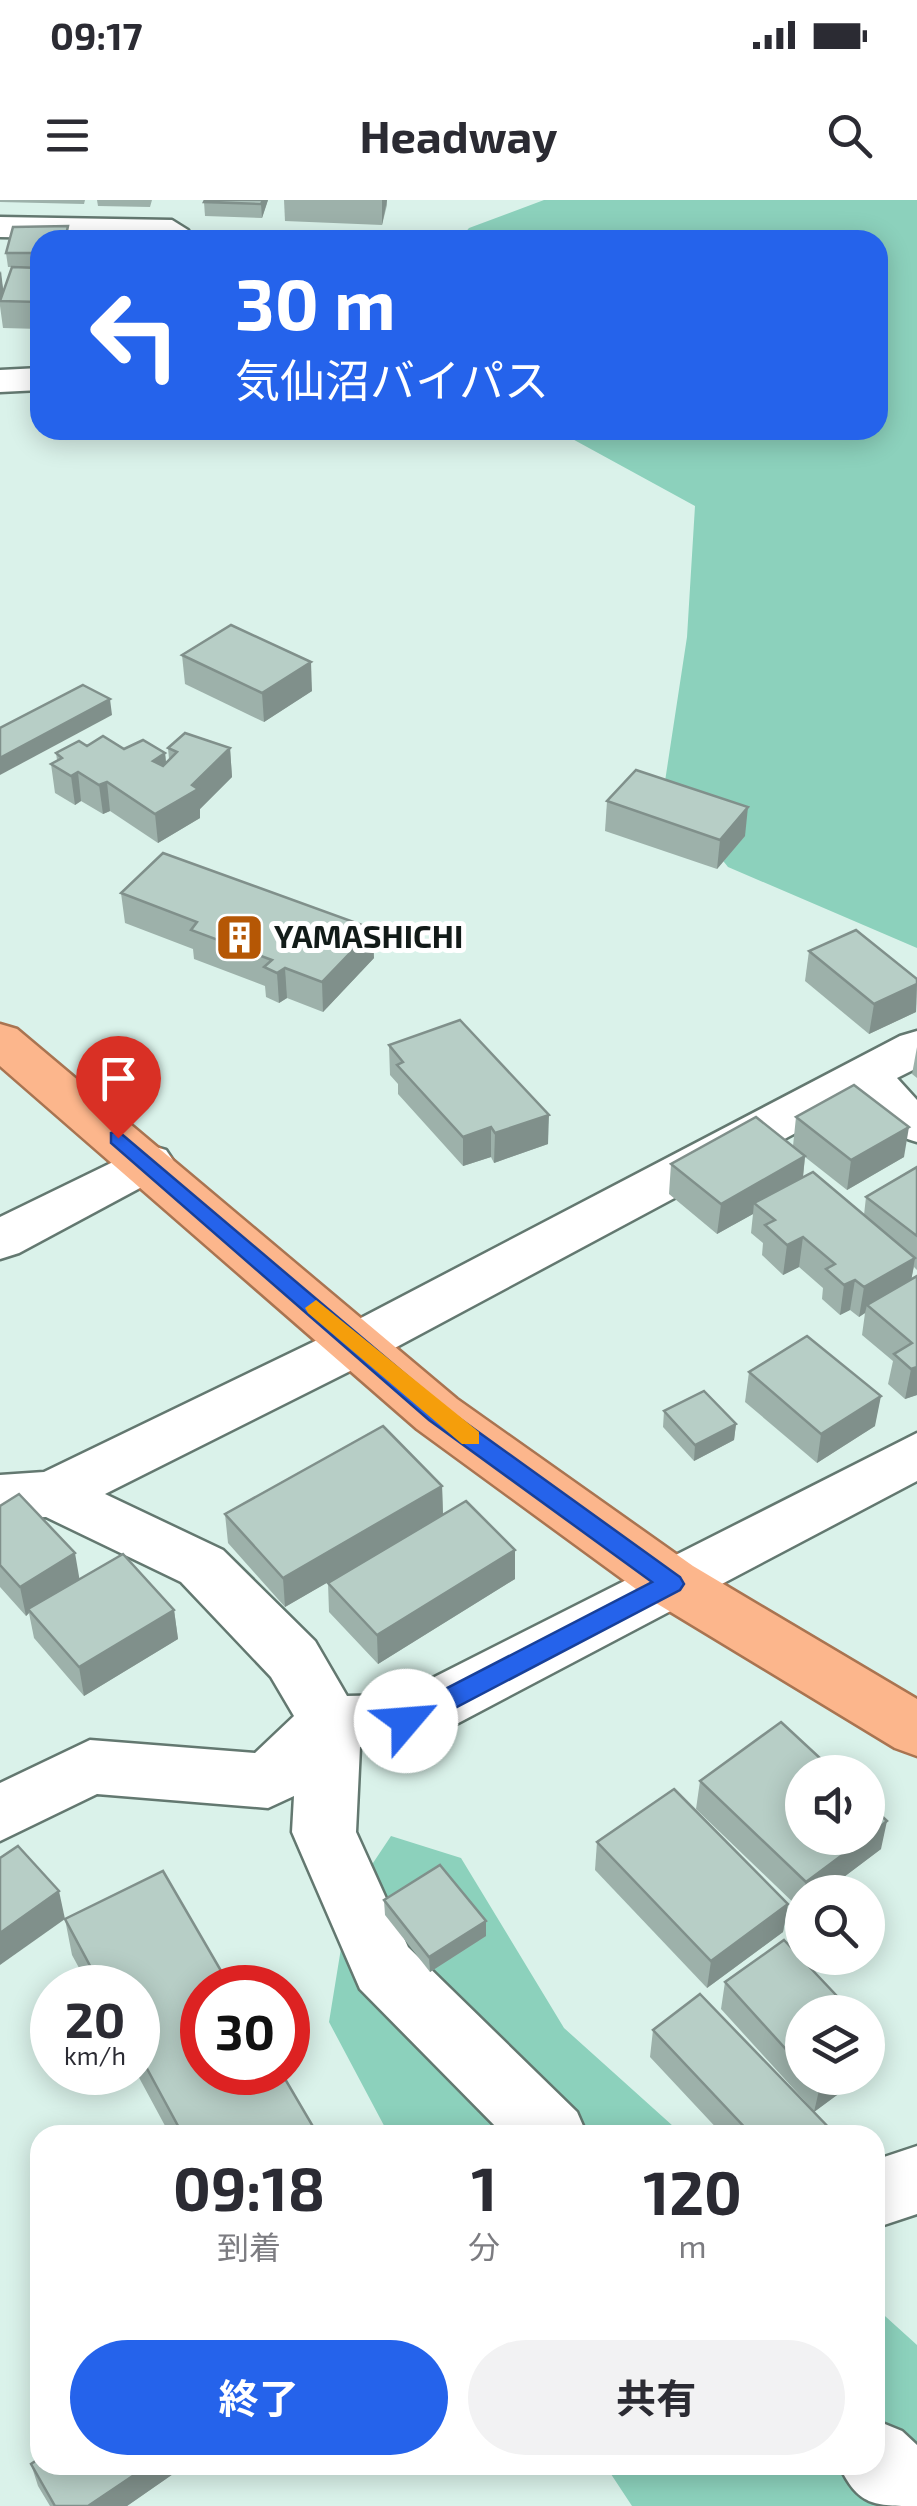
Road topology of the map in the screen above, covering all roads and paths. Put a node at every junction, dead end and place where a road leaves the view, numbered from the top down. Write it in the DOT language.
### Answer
graph roads {
  1 [pos="172,223"];
  2 [pos="0,227"];
  3 [pos="30,380"];
  4 [pos="0,381"];
  5 [pos="0,1040"];
  6 [pos="917,1047"];
  7 [pos="868,1075"];
  8 [pos="917,1124"];
  9 [pos="148,1162"];
  10 [pos="0,1240"];
  11 [pos="357,1344"];
  12 [pos="917,1455"];
  13 [pos="26,1496"];
  14 [pos="672,1584"];
  15 [pos="330,1722"];
  16 [pos="917,1730"];
  17 [pos="0,1814"];
  18 [pos="542,2125"];
  19 [pos="917,2180"];
  20 [pos="885,2191"];
  21 [pos="885,2467"];
  22 [pos="917,2485"];
  1 -- 2 [label="street"];
  3 -- 4 [label="street"];
  5 -- 9 [label="highway"];
  6 -- 7 [label="street"];
  7 -- 8 [label="street"];
  7 -- 11 [label="street"];
  9 -- 10 [label="street"];
  9 -- 11 [label="highway"];
  11 -- 13 [label="street"];
  11 -- 14 [label="highway"];
  12 -- 14 [label="street"];
  13 -- 15 [label="street"];
  14 -- 15 [label="street"];
  14 -- 16 [label="highway"];
  15 -- 17 [label="street"];
  15 -- 18 [label="street"];
  19 -- 20 [label="street"];
  21 -- 22 [label="street"];
}
